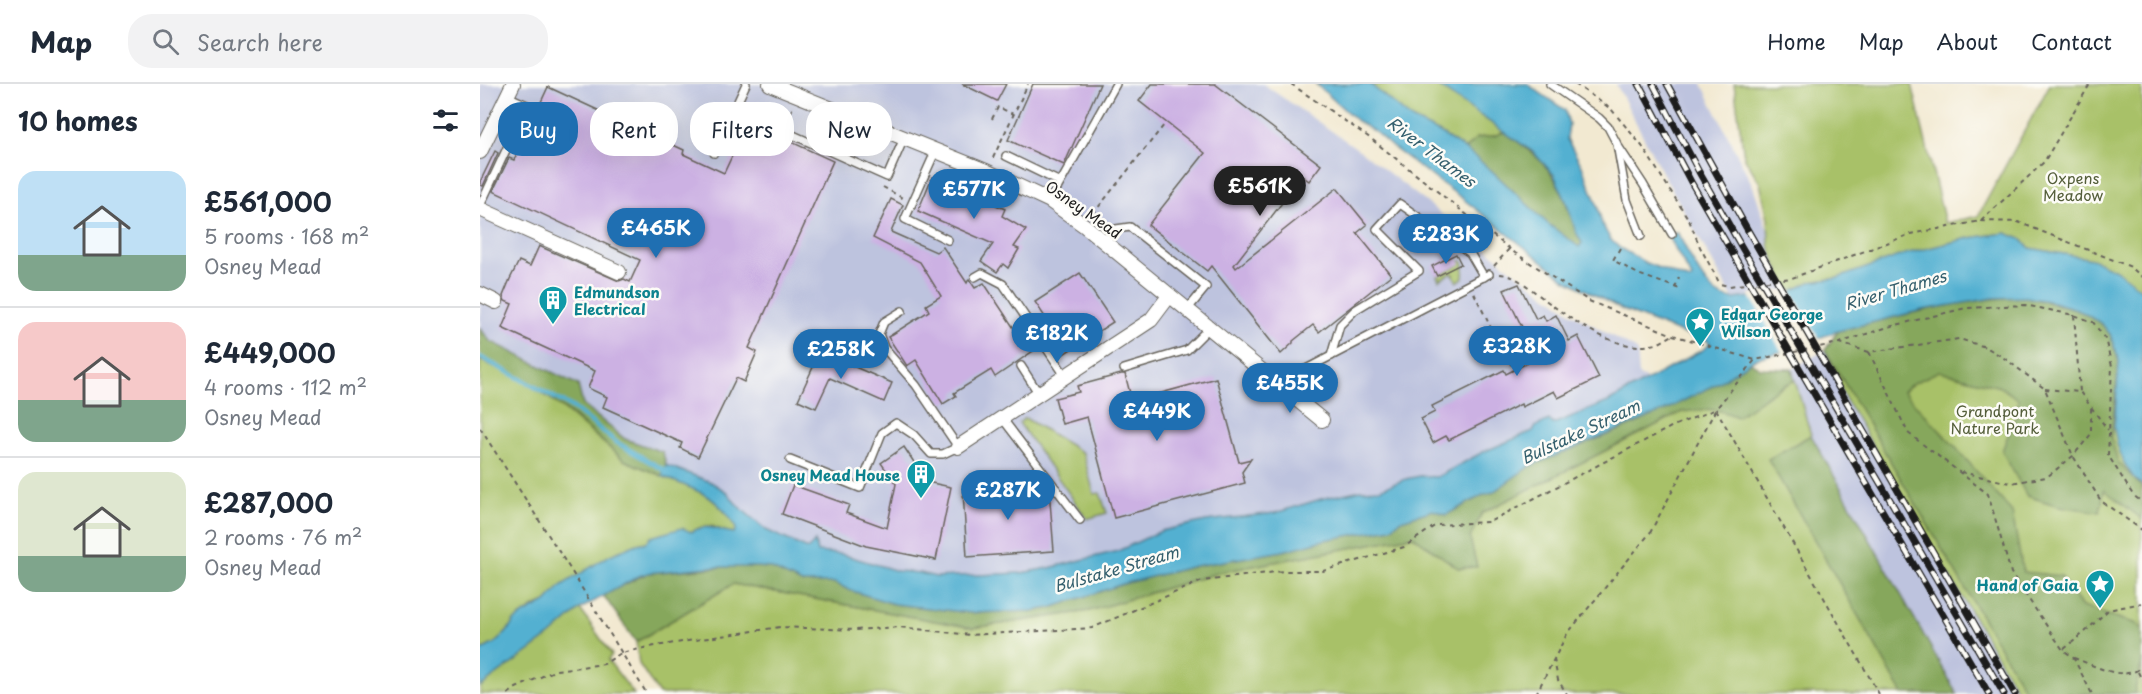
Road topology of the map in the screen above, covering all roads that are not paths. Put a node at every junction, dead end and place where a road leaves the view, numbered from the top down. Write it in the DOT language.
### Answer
graph roads {
  1 [pos="746,84"];
  2 [pos="770,84"];
  3 [pos="1116,84"];
  4 [pos="1550,84"];
  5 [pos="510,90"];
  6 [pos="738,102"];
  7 [pos="794,135"];
  8 [pos="904,138"];
  9 [pos="1617,144"];
  10 [pos="936,150"];
  11 [pos="480,152"];
  12 [pos="1006,156"];
  13 [pos="1060,182"];
  14 [pos="1050,201"];
  15 [pos="480,208"];
  16 [pos="1672,234"];
  17 [pos="1641,236"];
  18 [pos="948,240"];
  19 [pos="1105,242"];
  20 [pos="619,272"];
  21 [pos="975,277"];
  22 [pos="480,294"];
  23 [pos="1169,296"];
  24 [pos="496,302"];
  25 [pos="902,310"];
  26 [pos="1187,310"];
  27 [pos="1209,328"];
  28 [pos="1331,356"];
  29 [pos="1021,366"];
  30 [pos="1124,369"];
  31 [pos="1066,377"];
  32 [pos="1279,383"];
  33 [pos="1039,394"];
  34 [pos="1002,418"];
  35 [pos="1322,420"];
  36 [pos="958,447"];
  37 [pos="790,460"];
  38 [pos="1080,520"];
  1 -- 6 [label="lane"];
  2 -- 8 [label="street, Osney Mead"];
  3 -- 13 [label="lane"];
  4 -- 9 [label="lane"];
  5 -- 11 [label="street"];
  5 -- 15 [label="lane"];
  7 -- 8 [label="lane"];
  8 -- 10 [label="street, Osney Mead"];
  9 -- 16 [label="lane"];
  9 -- 17 [label="lane"];
  10 -- 14 [label="street, Osney Mead"];
  10 -- 18 [label="lane"];
  12 -- 13 [label="lane"];
  13 -- 14 [label="lane"];
  14 -- 19 [label="street, Osney Mead"];
  15 -- 20 [label="street"];
  19 -- 23 [label="street, Osney Mead"];
  19 -- 26 [label="lane"];
  21 -- 31 [label="lane"];
  22 -- 24 [label="street"];
  23 -- 26 [label="street, Osney Mead"];
  23 -- 31 [label="street"];
  25 -- 36 [label="lane"];
  26 -- 27 [label="street, Osney Mead"];
  27 -- 30 [label="lane"];
  27 -- 32 [label="street, Osney Mead"];
  28 -- 28 [label="lane"];
  28 -- 32 [label="lane"];
  29 -- 33 [label="lane"];
  31 -- 33 [label="street"];
  32 -- 35 [label="street, Osney Mead"];
  33 -- 34 [label="street"];
  34 -- 36 [label="street"];
  34 -- 38 [label="lane"];
  36 -- 37 [label="lane"];
}
